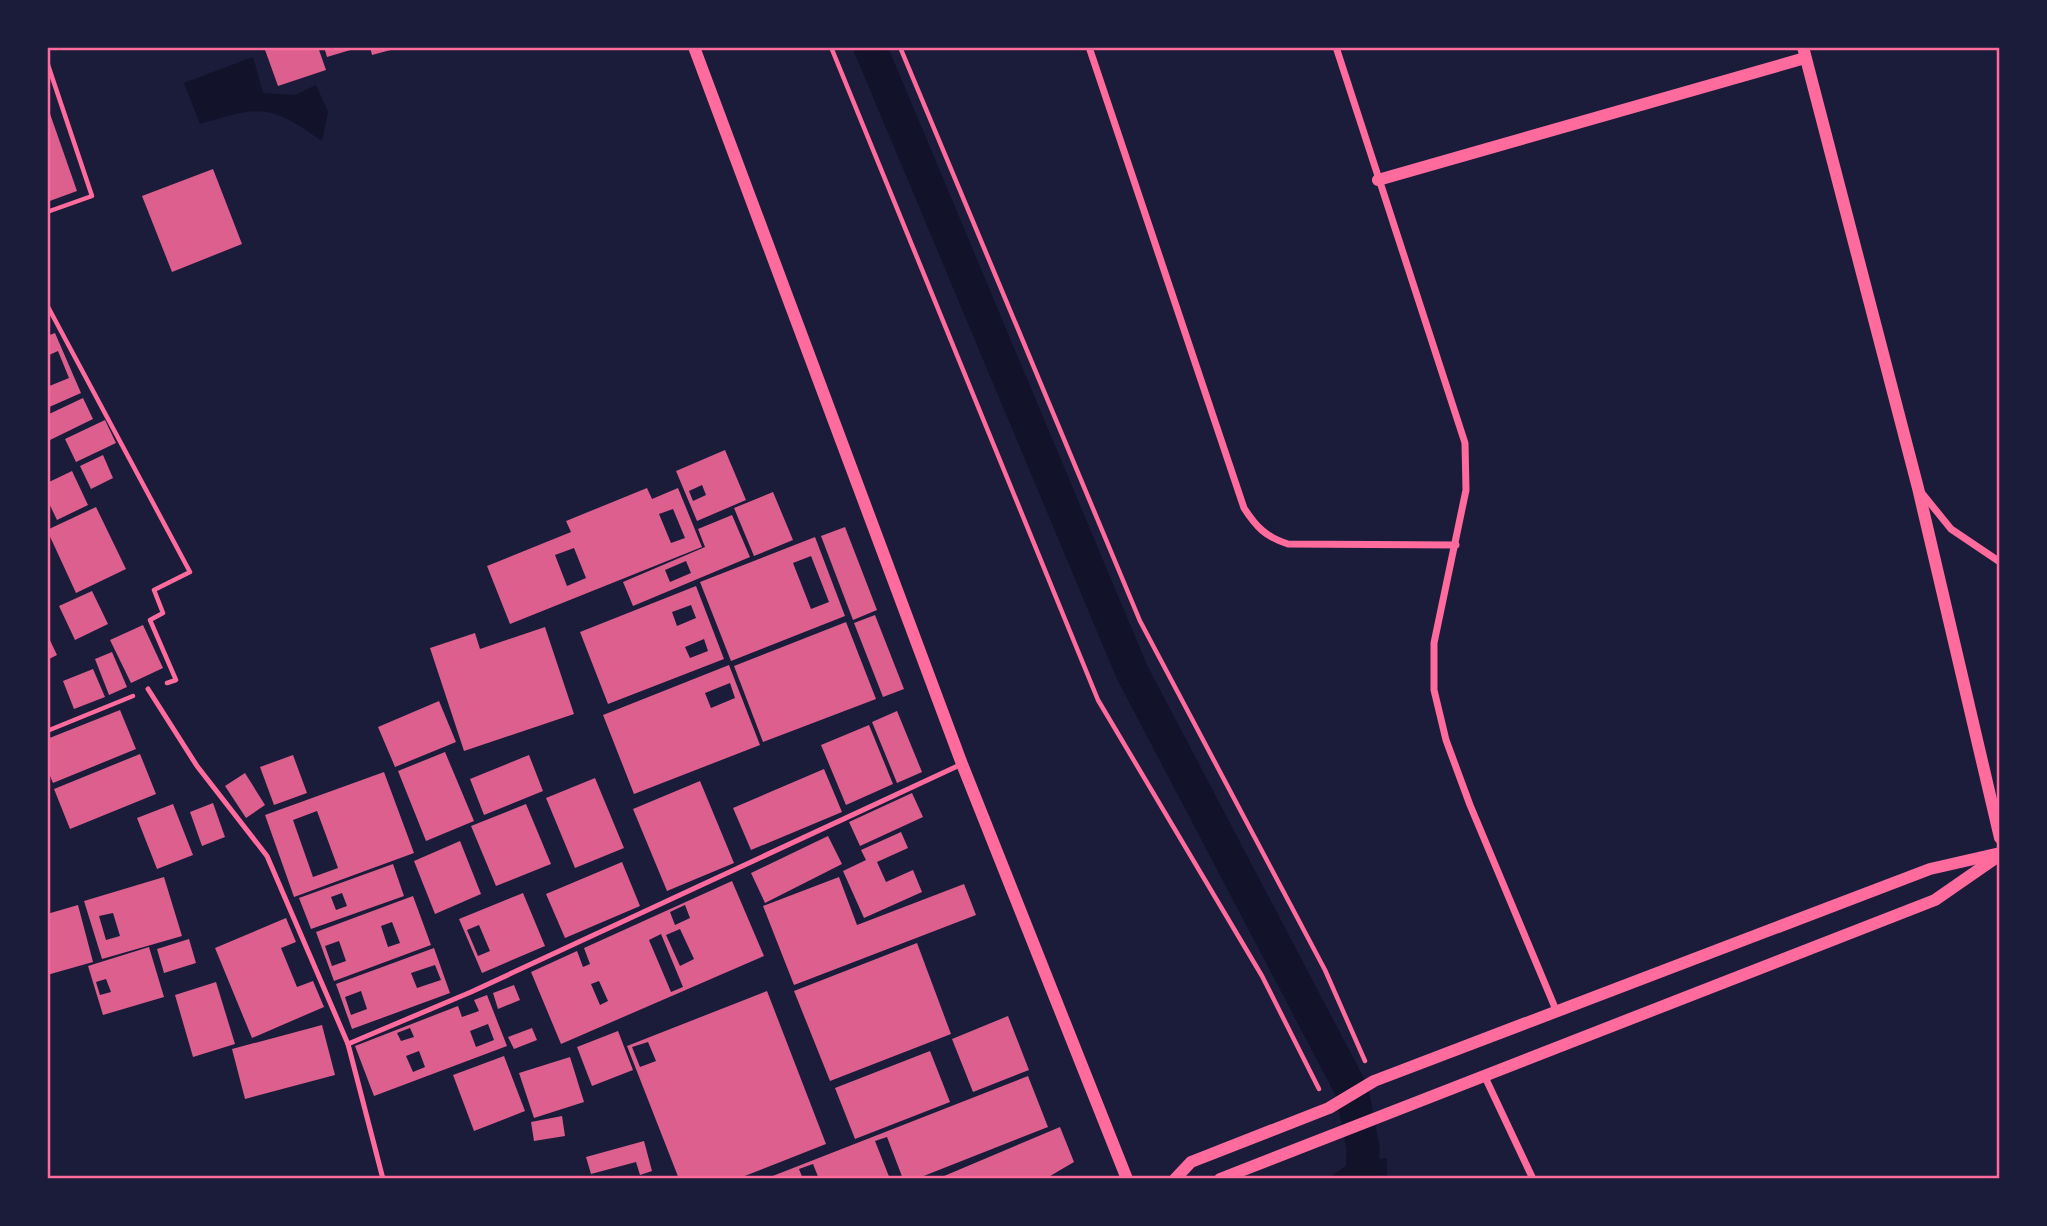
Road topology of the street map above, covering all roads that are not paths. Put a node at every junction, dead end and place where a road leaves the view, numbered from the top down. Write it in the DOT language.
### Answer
graph roads {
  1 [pos="694,47"];
  2 [pos="1089,47"];
  3 [pos="1336,47"];
  4 [pos="1804,52"];
  5 [pos="1377,180"];
  6 [pos="1919,488"];
  7 [pos="1456,545"];
  8 [pos="2000,562"];
  9 [pos="149,689"];
  10 [pos="962,764"];
  11 [pos="2000,838"];
  12 [pos="2000,854"];
  13 [pos="1556,1010"];
  14 [pos="348,1044"];
  15 [pos="1484,1076"];
  16 [pos="383,1179"];
  17 [pos="1126,1179"];
  18 [pos="1175,1179"];
  19 [pos="1220,1179"];
  20 [pos="1533,1179"];
  1 -- 10 [label="street"];
  2 -- 7 [label="street"];
  3 -- 5 [label="street"];
  4 -- 5 [label="street"];
  4 -- 6 [label="street"];
  5 -- 7 [label="street"];
  6 -- 8 [label="street"];
  6 -- 11 [label="street"];
  7 -- 13 [label="street"];
  9 -- 14 [label="lane"];
  10 -- 14 [label="lane"];
  10 -- 17 [label="street"];
  12 -- 13 [label="street"];
  12 -- 15 [label="street"];
  13 -- 18 [label="street"];
  14 -- 16 [label="lane"];
  15 -- 19 [label="street"];
  15 -- 20 [label="street"];
}
